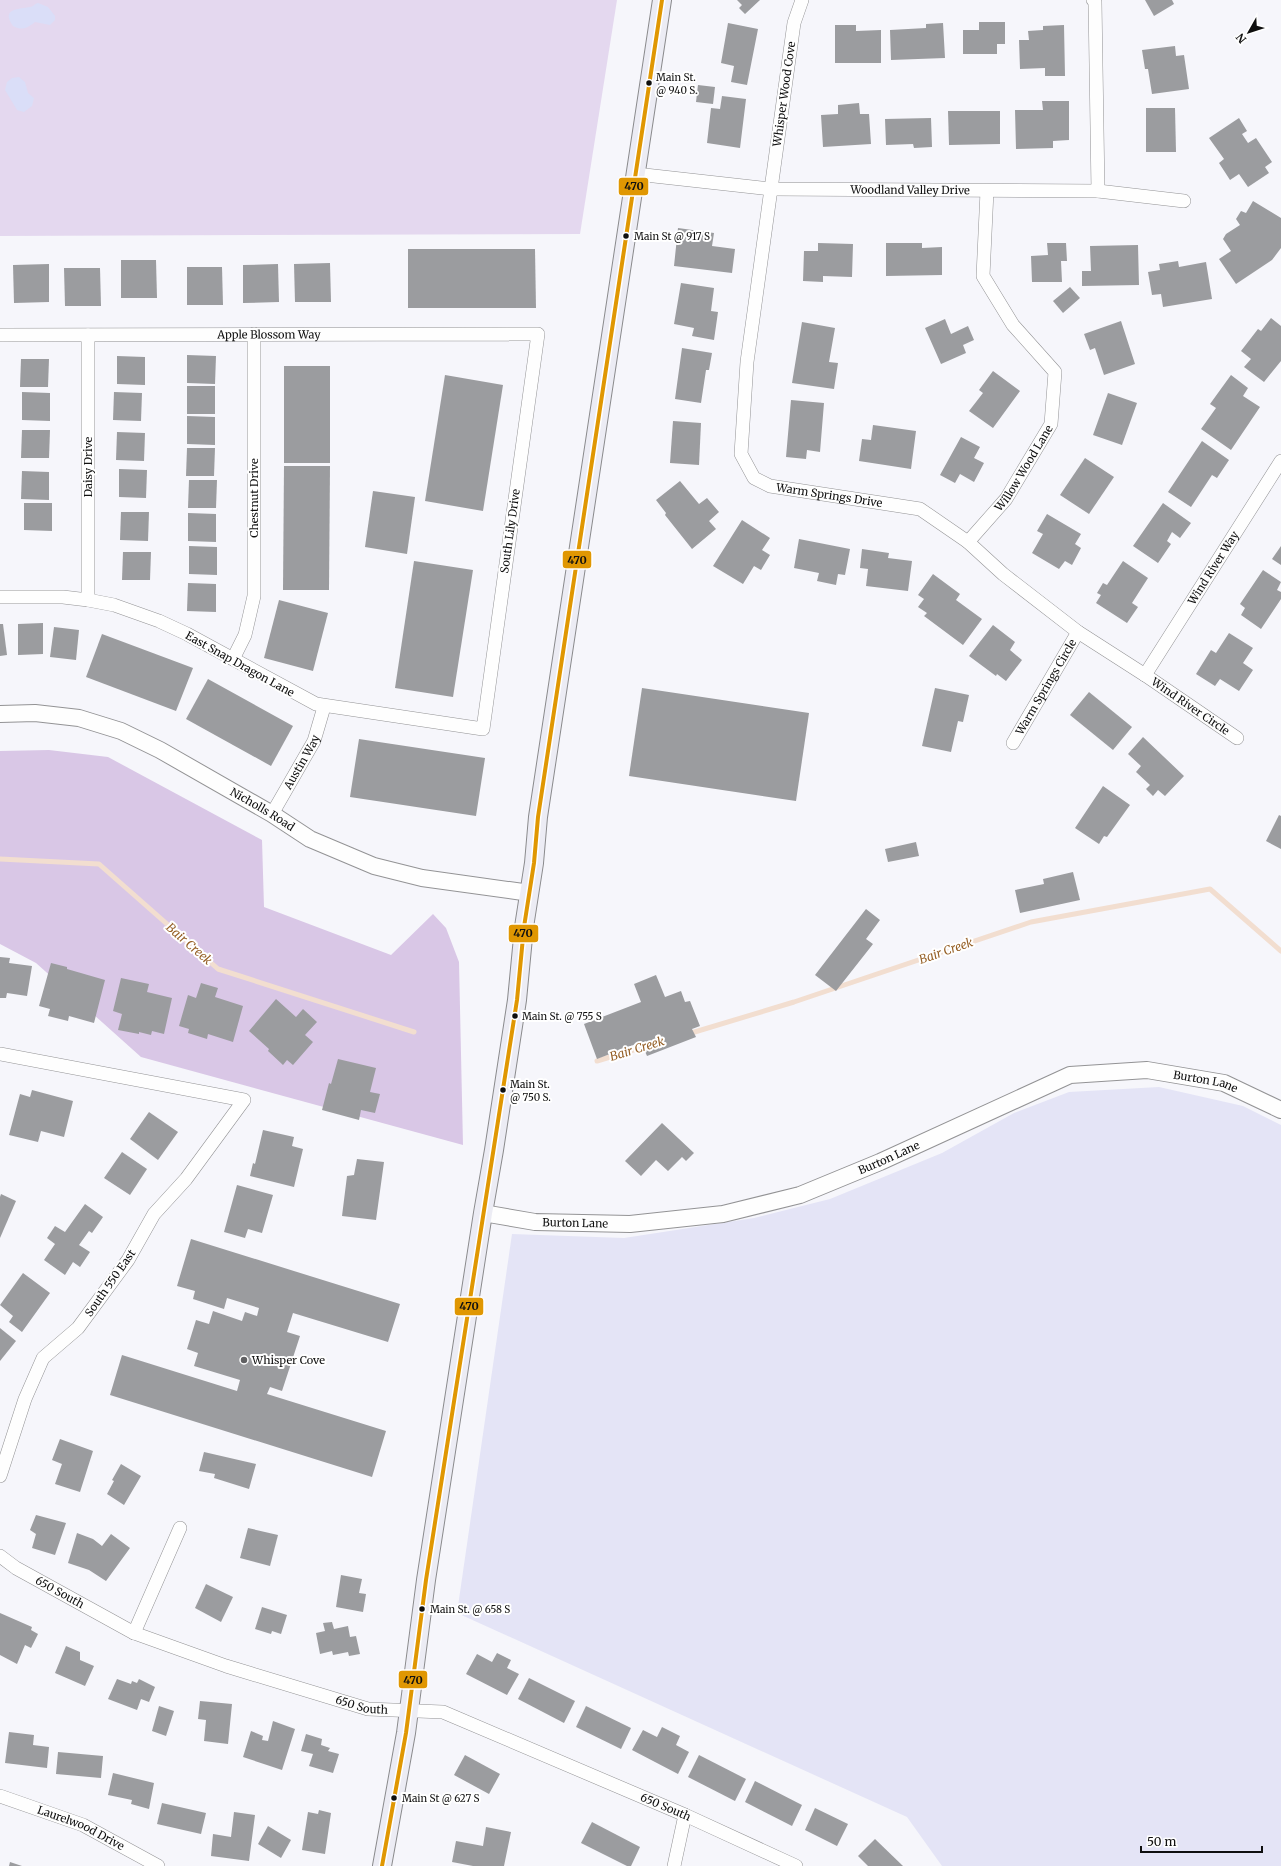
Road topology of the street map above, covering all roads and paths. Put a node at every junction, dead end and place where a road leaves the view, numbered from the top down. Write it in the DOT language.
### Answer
graph roads {
  1 [pos="662,0"];
  2 [pos="802,0"];
  3 [pos="1093,0"];
  4 [pos="636,174"];
  5 [pos="771,189"];
  6 [pos="1098,191"];
  7 [pos="987,192"];
  8 [pos="1184,201"];
  9 [pos="254,334"];
  10 [pos="538,334"];
  11 [pos="88,335"];
  12 [pos="0,336"];
  13 [pos="1281,461"];
  14 [pos="968,542"];
  15 [pos="0,597"];
  16 [pos="88,600"];
  17 [pos="1078,632"];
  18 [pos="233,659"];
  19 [pos="1144,675"];
  20 [pos="324,707"];
  21 [pos="0,714"];
  22 [pos="482,729"];
  23 [pos="1236,738"];
  24 [pos="1013,743"];
  25 [pos="272,814"];
  26 [pos="530,893"];
  27 [pos="0,1054"];
  28 [pos="1281,1110"];
  29 [pos="483,1213"];
  30 [pos="0,1476"];
  31 [pos="180,1528"];
  32 [pos="0,1556"];
  33 [pos="134,1633"];
  34 [pos="409,1710"];
  35 [pos="0,1796"];
  36 [pos="684,1815"];
  37 [pos="158,1866"];
  38 [pos="382,1866"];
  39 [pos="674,1866"];
  40 [pos="796,1866"];
  1 -- 4 [label="main road"];
  2 -- 5 [label="street, Whisper Wood Cove"];
  3 -- 6 [label="street"];
  4 -- 5 [label="street, Woodland Valley Drive"];
  4 -- 26 [label="main road"];
  5 -- 7 [label="street, Woodland Valley Drive"];
  5 -- 14 [label="street, Warm Springs Drive"];
  6 -- 7 [label="street, Woodland Valley Drive"];
  6 -- 8 [label="street, Woodland Valley Drive"];
  7 -- 14 [label="street, Willow Wood Lane"];
  9 -- 10 [label="street, Apple Blossom Way"];
  9 -- 11 [label="street, Apple Blossom Way"];
  9 -- 18 [label="street, Chestnut Drive"];
  10 -- 22 [label="street, South Lily Drive"];
  11 -- 12 [label="street, Apple Blossom Way"];
  11 -- 16 [label="street, Daisy Drive"];
  13 -- 19 [label="street, Wind River Way"];
  14 -- 17 [label="street, Warm Springs Drive"];
  15 -- 16 [label="street, East Snap Dragon Lane"];
  16 -- 18 [label="street, East Snap Dragon Lane"];
  17 -- 19 [label="street, Warm Springs Drive"];
  17 -- 24 [label="street, Warm Springs Circle"];
  18 -- 20 [label="street, East Snap Dragon Lane"];
  19 -- 23 [label="street, Wind River Circle"];
  20 -- 22 [label="street, East Snap Dragon Lane"];
  20 -- 25 [label="street, Austin Way"];
  21 -- 25 [label="street, Nicholls Road"];
  25 -- 26 [label="street, Nicholls Road"];
  26 -- 29 [label="main road"];
  27 -- 30 [label="street, South 550 East"];
  28 -- 29 [label="street, Burton Lane"];
  29 -- 34 [label="main road"];
  31 -- 33 [label="street"];
  32 -- 33 [label="street, 650 South"];
  33 -- 34 [label="street, 650 South"];
  34 -- 36 [label="street, 650 South"];
  34 -- 38 [label="main road"];
  35 -- 37 [label="street, Laurelwood Drive"];
  36 -- 39 [label="street"];
  36 -- 40 [label="street, 650 South"];
}
